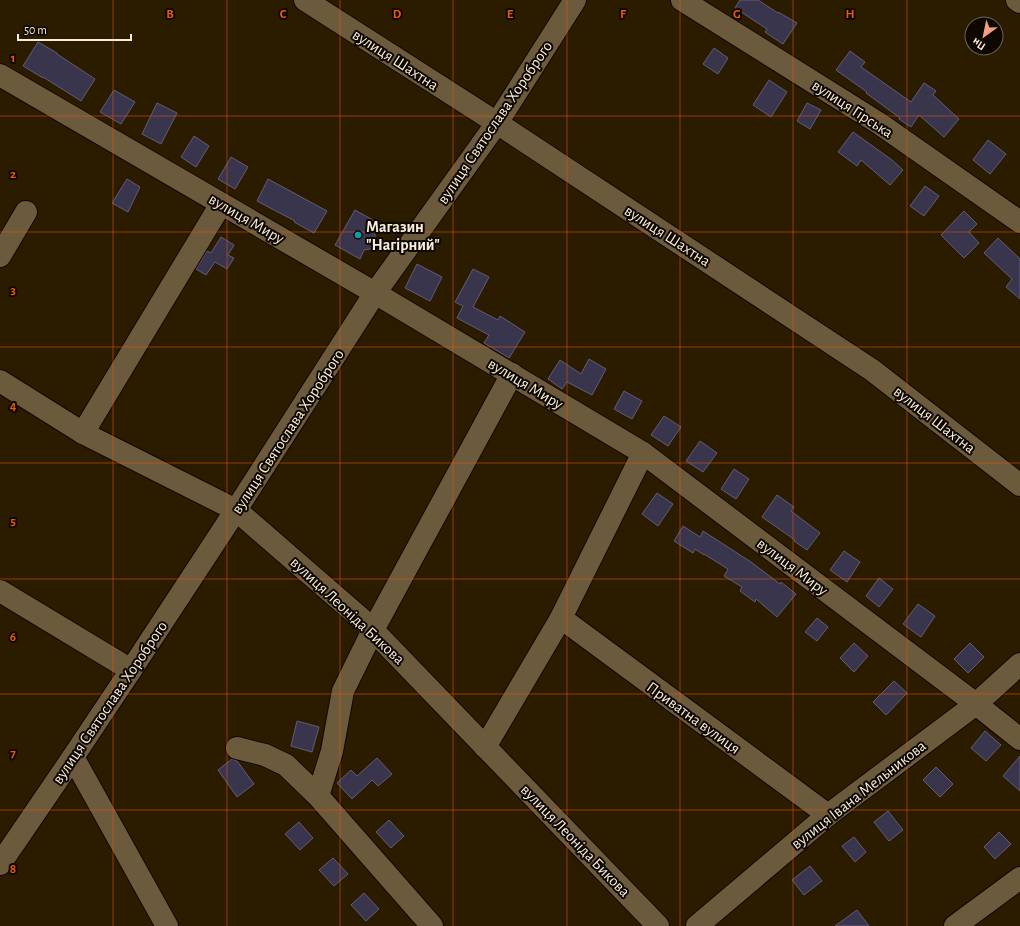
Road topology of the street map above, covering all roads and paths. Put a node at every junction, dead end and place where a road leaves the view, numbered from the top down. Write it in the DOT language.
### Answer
graph roads {
  1 [pos="305,0"];
  2 [pos="575,0"];
  3 [pos="682,0"];
  4 [pos="1017,0"];
  5 [pos="1020,2"];
  6 [pos="0,75"];
  7 [pos="497,123"];
  8 [pos="221,204"];
  9 [pos="26,212"];
  10 [pos="1020,222"];
  11 [pos="0,256"];
  12 [pos="375,293"];
  13 [pos="512,374"];
  14 [pos="0,381"];
  15 [pos="83,433"];
  16 [pos="643,453"];
  17 [pos="1020,486"];
  18 [pos="236,510"];
  19 [pos="0,591"];
  20 [pos="560,618"];
  21 [pos="373,630"];
  22 [pos="1020,664"];
  23 [pos="131,670"];
  24 [pos="976,704"];
  25 [pos="1020,739"];
  26 [pos="486,747"];
  27 [pos="237,748"];
  28 [pos="73,757"];
  29 [pos="318,796"];
  30 [pos="828,815"];
  31 [pos="3,852"];
  32 [pos="1020,878"];
  33 [pos="167,926"];
  34 [pos="432,926"];
  35 [pos="658,926"];
  36 [pos="697,926"];
  37 [pos="955,926"];
  1 -- 7 [label="street, вулиця Шахтна"];
  2 -- 7 [label="street, вулиця Святослава Хороброго"];
  3 -- 10 [label="street, вулиця Гірська"];
  4 -- 5 [label="street"];
  6 -- 8 [label="street, вулиця Миру"];
  7 -- 12 [label="street, вулиця Святослава Хороброго"];
  7 -- 17 [label="street, вулиця Шахтна"];
  8 -- 12 [label="street, вулиця Миру"];
  8 -- 15 [label="street"];
  9 -- 11 [label="street"];
  12 -- 13 [label="street, вулиця Миру"];
  12 -- 18 [label="street, вулиця Святослава Хороброго"];
  13 -- 16 [label="street, вулиця Миру"];
  13 -- 21 [label="street"];
  14 -- 15 [label="street, вулиця Леоніда Бикова"];
  15 -- 18 [label="street, вулиця Леоніда Бикова"];
  16 -- 20 [label="street"];
  16 -- 24 [label="street, вулиця Миру"];
  18 -- 21 [label="street, вулиця Леоніда Бикова"];
  18 -- 23 [label="street, вулиця Святослава Хороброго"];
  19 -- 23 [label="street"];
  20 -- 26 [label="street"];
  20 -- 30 [label="street, Приватна вулиця"];
  21 -- 26 [label="street, вулиця Леоніда Бикова"];
  21 -- 29 [label="street"];
  22 -- 24 [label="street, вулиця Івана Мельникова"];
  23 -- 28 [label="street, вулиця Святослава Хороброго"];
  24 -- 25 [label="street, вулиця Миру"];
  24 -- 30 [label="street, вулиця Івана Мельникова"];
  26 -- 35 [label="street, вулиця Леоніда Бикова"];
  27 -- 29 [label="street"];
  28 -- 31 [label="street, вулиця Святослава Хороброго"];
  28 -- 33 [label="street"];
  29 -- 34 [label="street"];
  30 -- 36 [label="street, вулиця Івана Мельникова"];
  32 -- 37 [label="street"];
}
